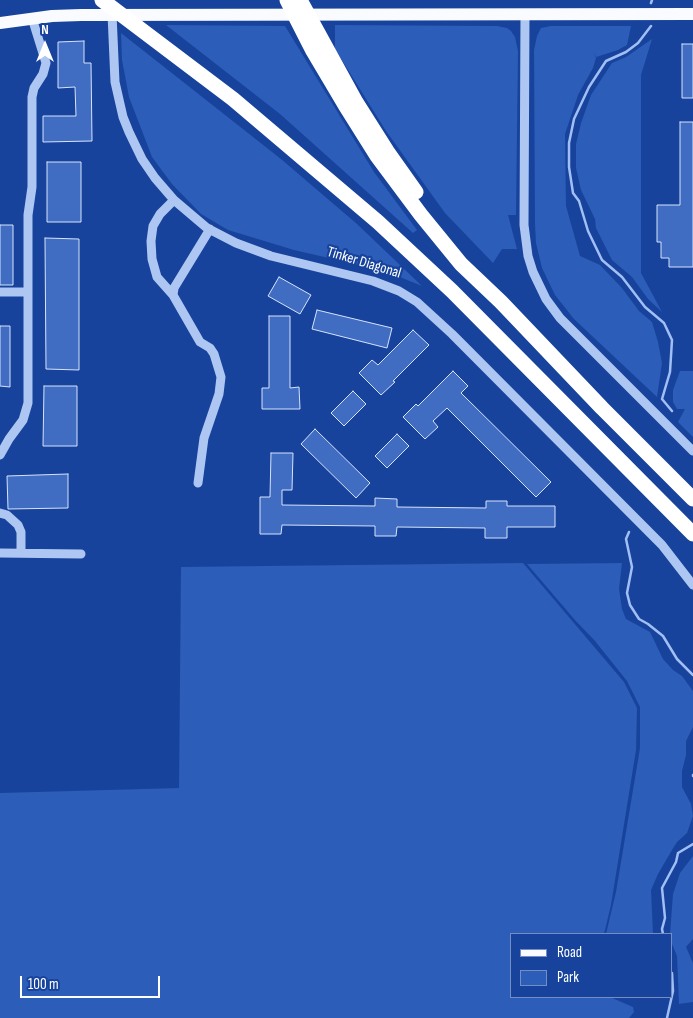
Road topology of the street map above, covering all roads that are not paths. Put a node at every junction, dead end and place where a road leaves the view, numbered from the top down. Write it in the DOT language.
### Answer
graph roads {
  1 [pos="102,0"];
  2 [pos="287,0"];
  3 [pos="300,0"];
  4 [pos="112,14"];
  5 [pos="525,14"];
  6 [pos="693,14"];
  7 [pos="32,18"];
  8 [pos="0,23"];
  9 [pos="320,52"];
  10 [pos="174,200"];
  11 [pos="210,229"];
  12 [pos="0,292"];
  13 [pos="28,292"];
  14 [pos="173,295"];
  15 [pos="693,451"];
  16 [pos="0,454"];
  17 [pos="198,483"];
  18 [pos="693,498"];
  19 [pos="0,513"];
  20 [pos="693,534"];
  21 [pos="0,552"];
  22 [pos="21,553"];
  23 [pos="81,554"];
  24 [pos="693,585"];
  1 -- 20 [label="highway, Tinker Diagonal"];
  2 -- 9 [label="highway"];
  3 -- 9 [label="highway"];
  4 -- 5 [label="main road"];
  4 -- 7 [label="main road"];
  4 -- 10 [label="street, Tinker Diagonal"];
  5 -- 6 [label="main road"];
  5 -- 15 [label="street"];
  7 -- 8 [label="main road"];
  7 -- 13 [label="street"];
  9 -- 18 [label="highway"];
  10 -- 11 [label="street, Tinker Diagonal"];
  10 -- 14 [label="street"];
  11 -- 14 [label="street"];
  11 -- 24 [label="street, Tinker Diagonal"];
  12 -- 13 [label="street"];
  13 -- 16 [label="street"];
  14 -- 17 [label="street"];
  19 -- 22 [label="street"];
  21 -- 22 [label="street"];
  22 -- 23 [label="street"];
}
